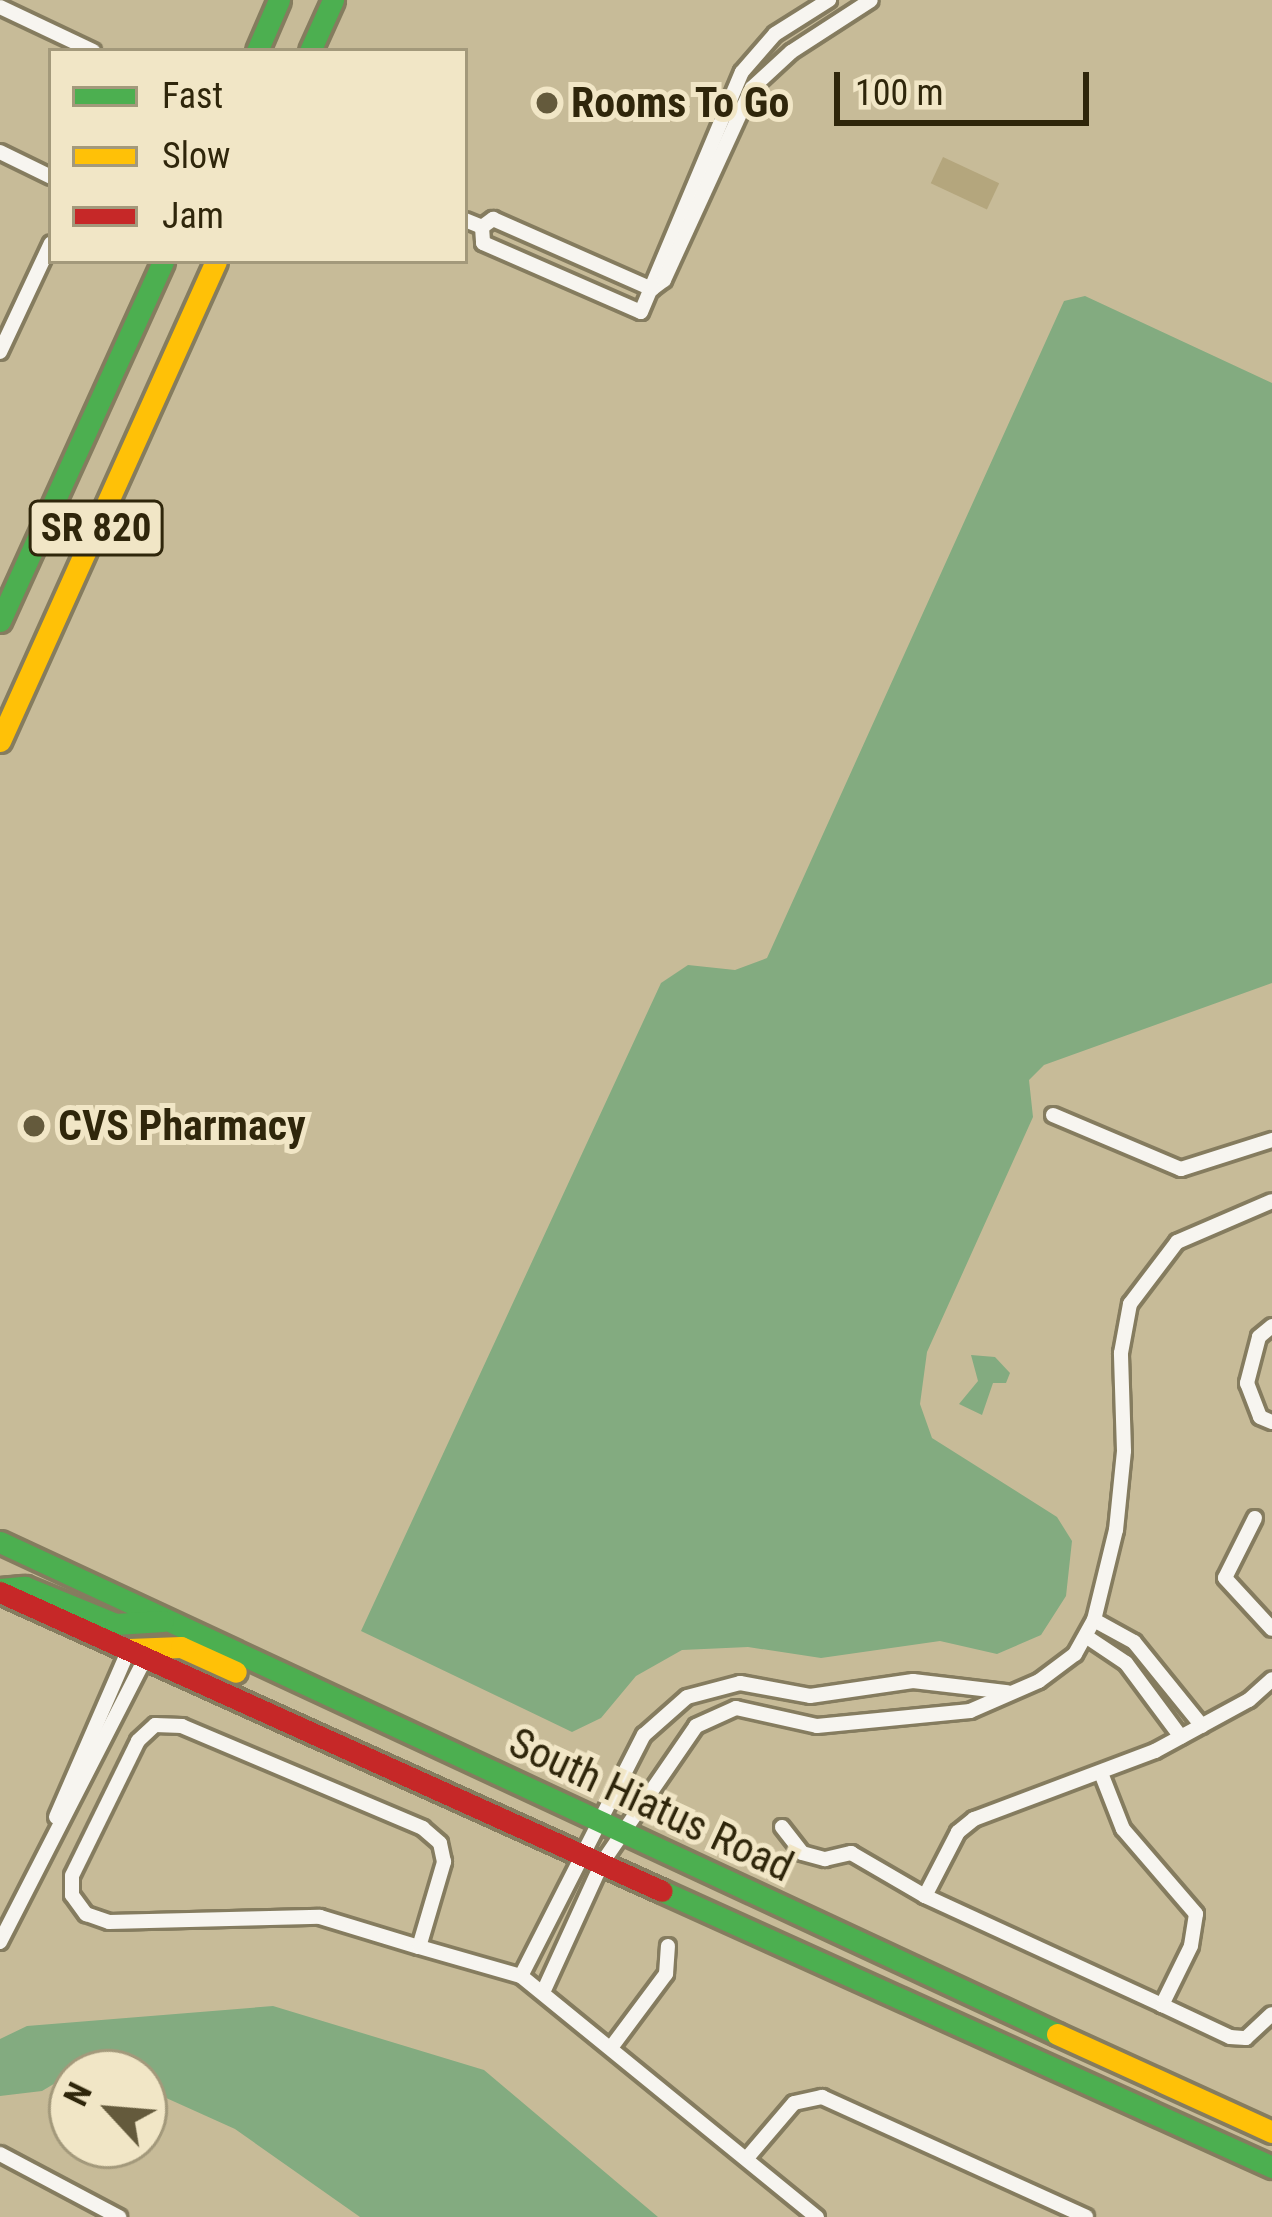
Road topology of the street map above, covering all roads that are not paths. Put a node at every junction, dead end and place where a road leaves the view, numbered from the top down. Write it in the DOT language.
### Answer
graph roads {
  1 [pos="279,0"];
  2 [pos="333,0"];
  3 [pos="829,0"];
  4 [pos="871,0"];
  5 [pos="0,7"];
  6 [pos="87,48"];
  7 [pos="257,48"];
  8 [pos="311,48"];
  9 [pos="0,152"];
  10 [pos="48,176"];
  11 [pos="468,221"];
  12 [pos="482,227"];
  13 [pos="48,249"];
  14 [pos="162,264"];
  15 [pos="215,264"];
  16 [pos="652,289"];
  17 [pos="0,352"];
  18 [pos="0,621"];
  19 [pos="0,741"];
  20 [pos="1053,1115"];
  21 [pos="1272,1140"];
  22 [pos="1272,1201"];
  23 [pos="1272,1326"];
  24 [pos="1266,1419"];
  25 [pos="1255,1518"];
  26 [pos="0,1542"];
  27 [pos="0,1591"];
  28 [pos="1094,1620"];
  29 [pos="163,1622"];
  30 [pos="1272,1629"];
  31 [pos="1088,1637"];
  32 [pos="138,1653"];
  33 [pos="1272,1679"];
  34 [pos="1007,1692"];
  35 [pos="322,1698"];
  36 [pos="1202,1726"];
  37 [pos="1181,1737"];
  38 [pos="1101,1773"];
  39 [pos="595,1821"];
  40 [pos="782,1827"];
  41 [pos="623,1835"];
  42 [pos="578,1852"];
  43 [pos="602,1863"];
  44 [pos="925,1896"];
  45 [pos="0,1942"];
  46 [pos="668,1946"];
  47 [pos="419,1947"];
  48 [pos="521,1976"];
  49 [pos="545,1988"];
  50 [pos="1162,2005"];
  51 [pos="1272,2014"];
  52 [pos="613,2045"];
  53 [pos="1272,2132"];
  54 [pos="0,2154"];
  55 [pos="747,2158"];
  56 [pos="1272,2168"];
  57 [pos="119,2217"];
  58 [pos="817,2217"];
  59 [pos="1086,2217"];
  1 -- 7 [label="main road"];
  2 -- 8 [label="main road"];
  3 -- 16 [label="street"];
  4 -- 16 [label="street"];
  5 -- 6 [label="street"];
  9 -- 10 [label="street"];
  11 -- 12 [label="street"];
  12 -- 16 [label="street"];
  12 -- 16 [label="street"];
  13 -- 17 [label="street"];
  14 -- 18 [label="main road, SR 820"];
  15 -- 19 [label="main road, SR 820"];
  20 -- 21 [label="street"];
  22 -- 28 [label="street"];
  23 -- 24 [label="street"];
  25 -- 30 [label="street"];
  26 -- 29 [label="main road, South Hiatus Road"];
  27 -- 29 [label="main road"];
  27 -- 32 [label="main road, South Hiatus Road"];
  28 -- 31 [label="street"];
  28 -- 36 [label="street"];
  29 -- 35 [label="main road, South Hiatus Road"];
  31 -- 34 [label="street"];
  31 -- 37 [label="street"];
  32 -- 35 [label="main road"];
  32 -- 42 [label="main road, South Hiatus Road"];
  32 -- 45 [label="street"];
  33 -- 36 [label="street"];
  34 -- 39 [label="street"];
  34 -- 41 [label="street"];
  35 -- 39 [label="main road, South Hiatus Road"];
  36 -- 37 [label="street"];
  37 -- 38 [label="street"];
  38 -- 44 [label="street"];
  38 -- 50 [label="street"];
  39 -- 41 [label="main road, South Hiatus Road"];
  39 -- 42 [label="street"];
  40 -- 44 [label="street"];
  41 -- 43 [label="street"];
  41 -- 53 [label="main road, South Hiatus Road"];
  42 -- 43 [label="main road, South Hiatus Road"];
  42 -- 48 [label="street"];
  43 -- 49 [label="street"];
  43 -- 56 [label="main road, South Hiatus Road"];
  44 -- 50 [label="street"];
  46 -- 52 [label="street"];
  47 -- 47 [label="street"];
  47 -- 48 [label="street"];
  48 -- 49 [label="street"];
  49 -- 52 [label="street"];
  50 -- 51 [label="street"];
  52 -- 55 [label="street"];
  54 -- 57 [label="street"];
  55 -- 58 [label="street"];
  55 -- 59 [label="street"];
}
